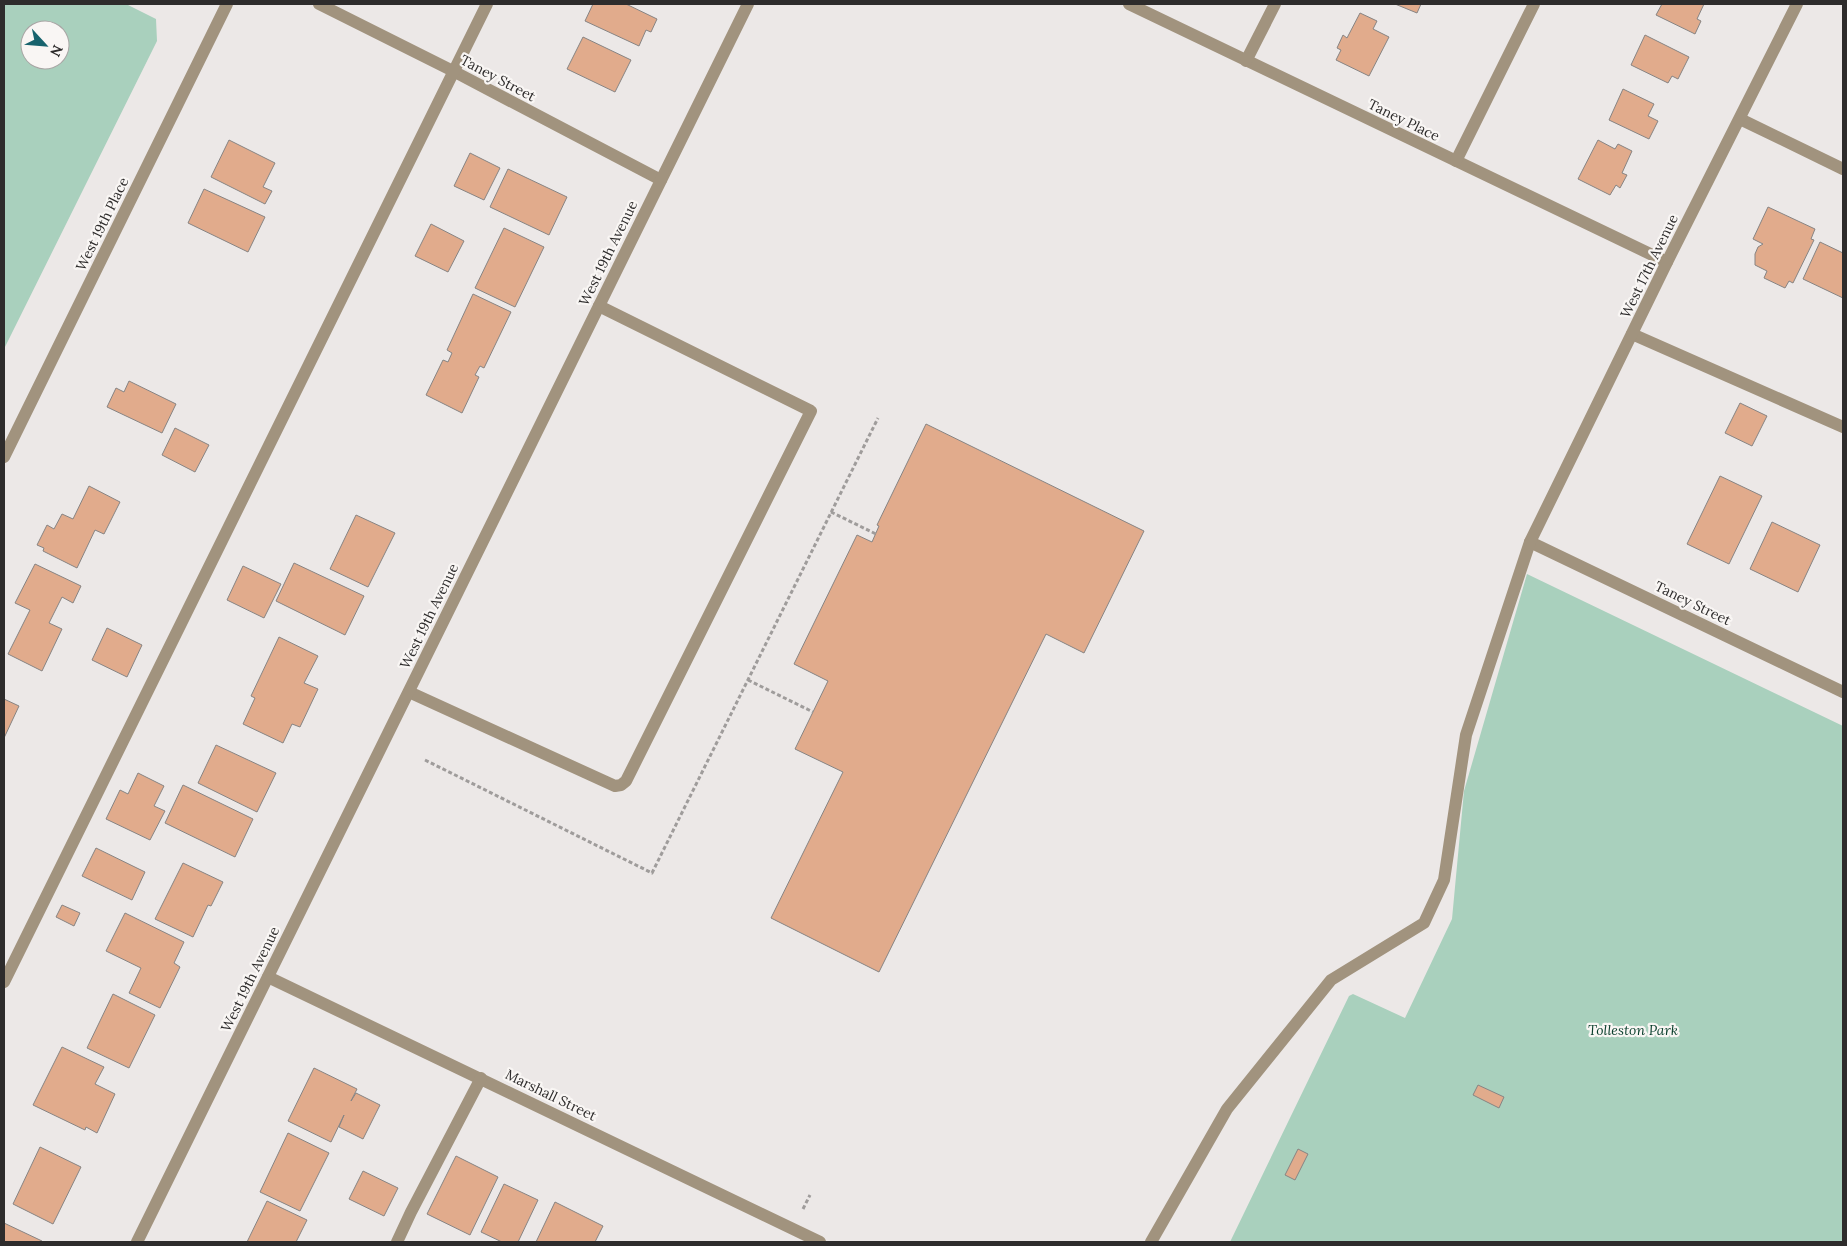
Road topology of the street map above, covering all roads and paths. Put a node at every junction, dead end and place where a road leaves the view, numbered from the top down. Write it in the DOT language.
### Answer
graph roads {
  1 [pos="227,4"];
  2 [pos="319,4"];
  3 [pos="487,4"];
  4 [pos="748,4"];
  5 [pos="1129,4"];
  6 [pos="1275,4"];
  7 [pos="1534,4"];
  8 [pos="1797,4"];
  9 [pos="1246,61"];
  10 [pos="454,71"];
  11 [pos="1740,119"];
  12 [pos="1456,161"];
  13 [pos="1843,169"];
  14 [pos="661,180"];
  15 [pos="1667,262"];
  16 [pos="599,306"];
  17 [pos="1632,334"];
  18 [pos="878,418"];
  19 [pos="1843,427"];
  20 [pos="4,457"];
  21 [pos="831,512"];
  22 [pos="876,534"];
  23 [pos="1530,542"];
  24 [pos="748,680"];
  25 [pos="408,692"];
  26 [pos="1843,692"];
  27 [pos="813,712"];
  28 [pos="425,760"];
  29 [pos="268,977"];
  30 [pos="4,982"];
  31 [pos="481,1078"];
  32 [pos="810,1196"];
  33 [pos="803,1209"];
  34 [pos="137,1242"];
  35 [pos="397,1242"];
  36 [pos="820,1242"];
  37 [pos="1151,1242"];
  1 -- 20 [label="street, West 19th Place"];
  2 -- 10 [label="street, Taney Street"];
  3 -- 10 [label="street"];
  4 -- 14 [label="street, West 19th Avenue"];
  5 -- 9 [label="street, Taney Place"];
  6 -- 9 [label="street"];
  7 -- 12 [label="street"];
  8 -- 11 [label="street, West 17th Avenue"];
  9 -- 12 [label="street, Taney Place"];
  10 -- 14 [label="street, Taney Street"];
  10 -- 30 [label="street"];
  11 -- 13 [label="street"];
  11 -- 15 [label="street, West 17th Avenue"];
  12 -- 15 [label="street, Taney Place"];
  14 -- 16 [label="street, West 19th Avenue"];
  15 -- 17 [label="street, West 17th Avenue"];
  16 -- 25 [label="street, West 19th Avenue"];
  16 -- 25 [label="street"];
  17 -- 19 [label="street"];
  17 -- 23 [label="street, West 17th Avenue"];
  18 -- 21 [label="path"];
  21 -- 22 [label="path"];
  21 -- 24 [label="path"];
  23 -- 26 [label="street, Taney Street"];
  23 -- 37 [label="street, West 17th Avenue"];
  24 -- 27 [label="path"];
  24 -- 28 [label="path"];
  25 -- 29 [label="street, West 19th Avenue"];
  29 -- 31 [label="street, Marshall Street"];
  29 -- 34 [label="street, West 19th Avenue"];
  31 -- 35 [label="street"];
  31 -- 36 [label="street, Marshall Street"];
  32 -- 33 [label="path"];
}
